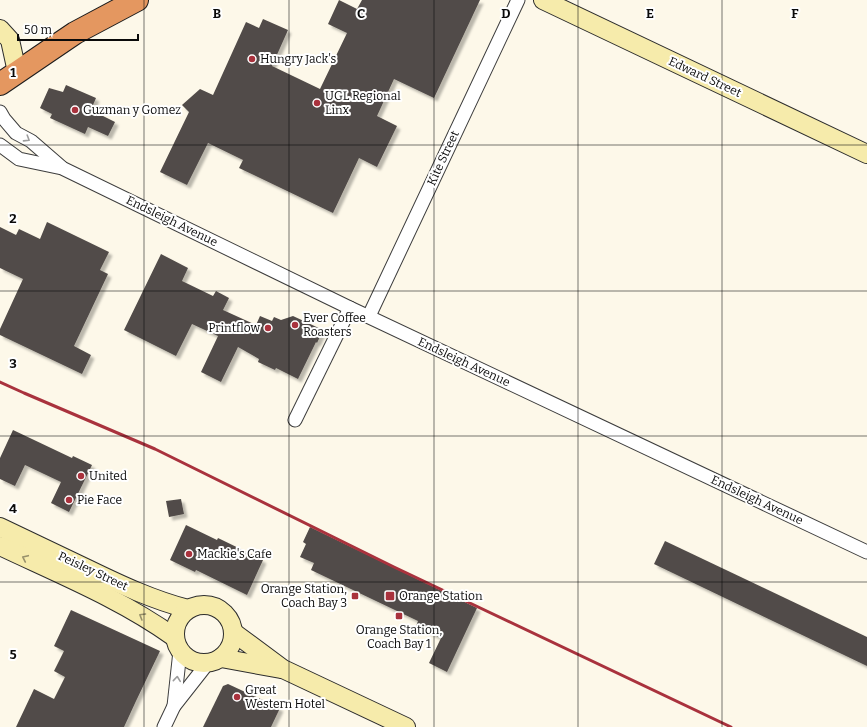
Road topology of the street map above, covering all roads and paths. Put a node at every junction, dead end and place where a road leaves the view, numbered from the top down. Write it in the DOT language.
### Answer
graph roads {
  1 [pos="137,0"];
  2 [pos="518,0"];
  3 [pos="543,0"];
  4 [pos="0,29"];
  5 [pos="6,72"];
  6 [pos="0,112"];
  7 [pos="0,145"];
  8 [pos="867,154"];
  9 [pos="62,168"];
  10 [pos="350,308"];
  11 [pos="369,316"];
  12 [pos="295,420"];
  13 [pos="0,527"];
  14 [pos="0,546"];
  15 [pos="867,552"];
  16 [pos="188,610"];
  17 [pos="233,632"];
  18 [pos="177,644"];
  19 [pos="214,661"];
  20 [pos="283,669"];
  21 [pos="174,706"];
  22 [pos="164,727"];
  23 [pos="406,727"];
  1 -- 5 [label="highway"];
  2 -- 11 [label="street, Kite Street"];
  3 -- 8 [label="main road, Edward Street"];
  4 -- 5 [label="main road"];
  6 -- 9 [label="street, Endsleigh Avenue, one-way"];
  7 -- 9 [label="street, Endsleigh Avenue"];
  9 -- 10 [label="street, Endsleigh Avenue"];
  10 -- 11 [label="street, Endsleigh Avenue"];
  10 -- 12 [label="street"];
  11 -- 15 [label="street, Endsleigh Avenue"];
  13 -- 16 [label="main road, Peisley Street"];
  18 -- 14 [label="main road, Peisley Street, one-way"];
  16 -- 17 [label="main road"];
  16 -- 18 [label="main road"];
  17 -- 19 [label="main road"];
  17 -- 20 [label="main road"];
  18 -- 19 [label="main road"];
  21 -- 18 [label="street, one-way"];
  19 -- 20 [label="main road"];
  19 -- 21 [label="street"];
  20 -- 23 [label="main road"];
  21 -- 22 [label="street"];
}
